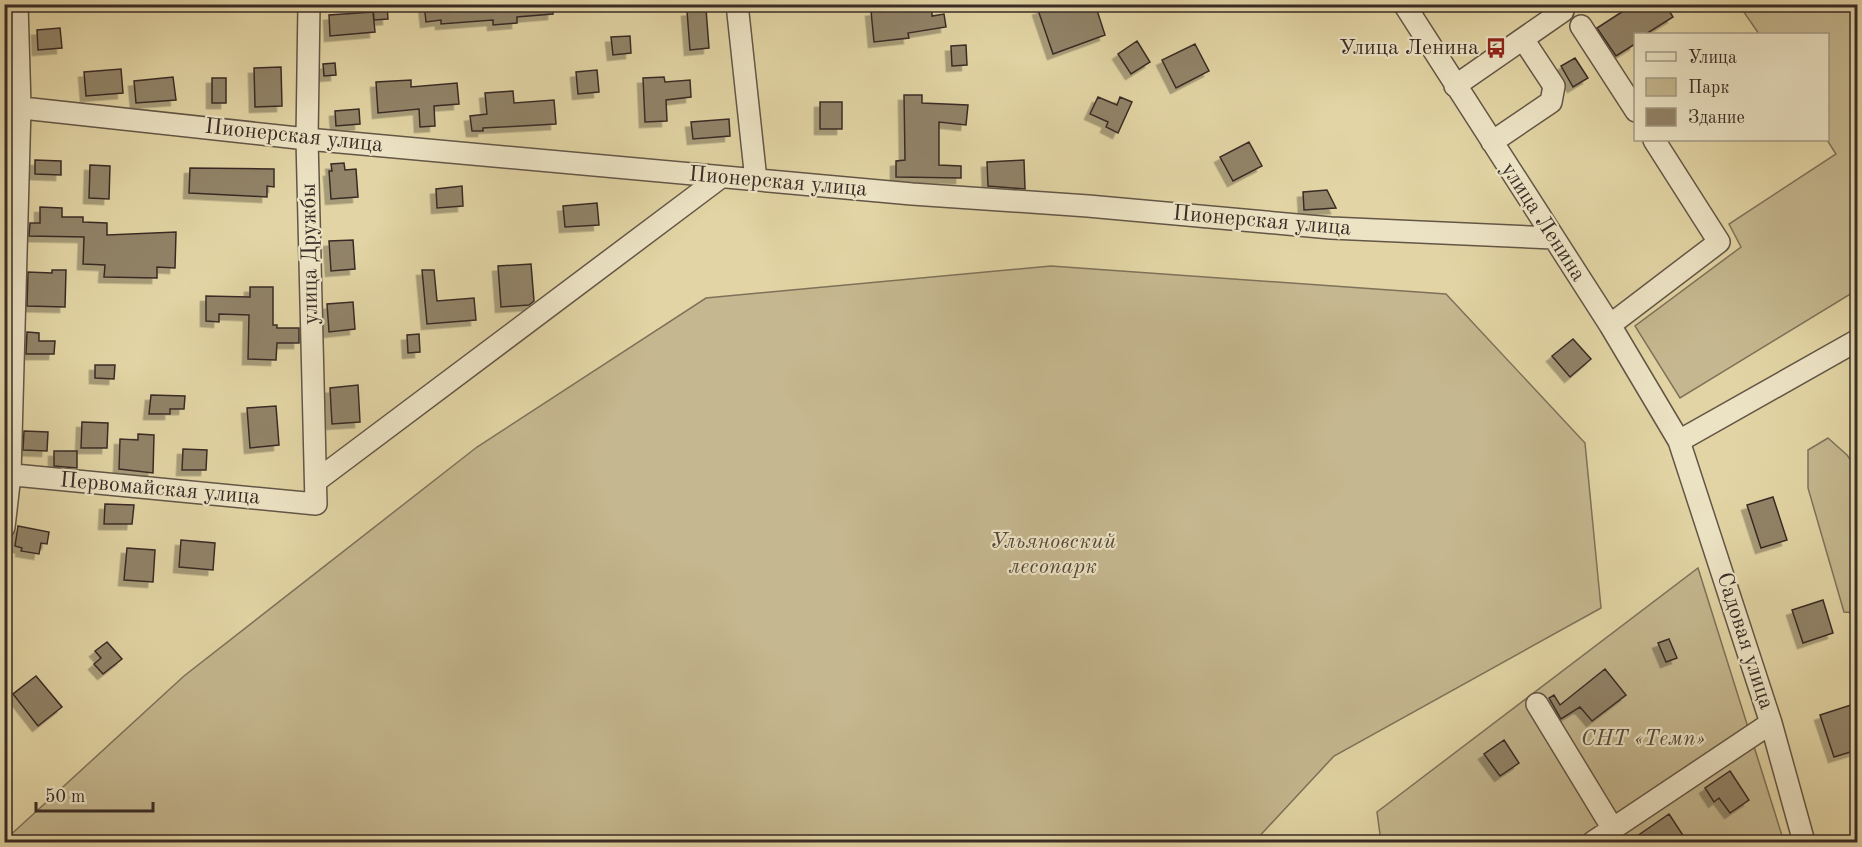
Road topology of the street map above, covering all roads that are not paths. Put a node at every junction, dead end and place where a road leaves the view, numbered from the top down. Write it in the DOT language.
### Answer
graph roads {
  1 [pos="17,4"];
  2 [pos="309,4"];
  3 [pos="737,4"];
  4 [pos="1407,6"];
  5 [pos="1563,11"];
  6 [pos="1581,26"];
  7 [pos="1522,39"];
  8 [pos="1455,86"];
  9 [pos="12,106"];
  10 [pos="1634,109"];
  11 [pos="307,139"];
  12 [pos="1655,141"];
  13 [pos="1492,142"];
  14 [pos="721,177"];
  15 [pos="756,180"];
  16 [pos="1553,238"];
  17 [pos="1611,325"];
  18 [pos="1857,340"];
  19 [pos="1679,441"];
  20 [pos="7,475"];
  21 [pos="316,481"];
  22 [pos="316,504"];
  23 [pos="4,527"];
  24 [pos="1537,704"];
  25 [pos="1771,723"];
  26 [pos="1613,829"];
  27 [pos="1593,843"];
  28 [pos="1804,843"];
  1 -- 9 [label="street"];
  2 -- 11 [label="street, улица Дружбы"];
  3 -- 15 [label="street"];
  4 -- 8 [label="street, улица Ленина"];
  5 -- 7 [label="street"];
  6 -- 10 [label="street"];
  7 -- 8 [label="street"];
  7 -- 13 [label="street"];
  8 -- 13 [label="street, улица Ленина"];
  9 -- 11 [label="street, Пионерская улица"];
  9 -- 20 [label="street"];
  11 -- 14 [label="street, Пионерская улица"];
  11 -- 21 [label="street, улица Дружбы"];
  12 -- 17 [label="street"];
  13 -- 16 [label="street, улица Ленина"];
  14 -- 15 [label="street, Пионерская улица"];
  14 -- 21 [label="street"];
  15 -- 16 [label="street, Пионерская улица"];
  16 -- 17 [label="street, улица Ленина"];
  17 -- 19 [label="street, улица Ленина"];
  18 -- 19 [label="street"];
  19 -- 25 [label="street, Садовая улица"];
  20 -- 22 [label="street, Первомайская улица"];
  20 -- 23 [label="street"];
  21 -- 22 [label="street, улица Дружбы"];
  24 -- 26 [label="street"];
  25 -- 26 [label="street"];
  25 -- 28 [label="street, Садовая улица"];
  26 -- 27 [label="street"];
}
